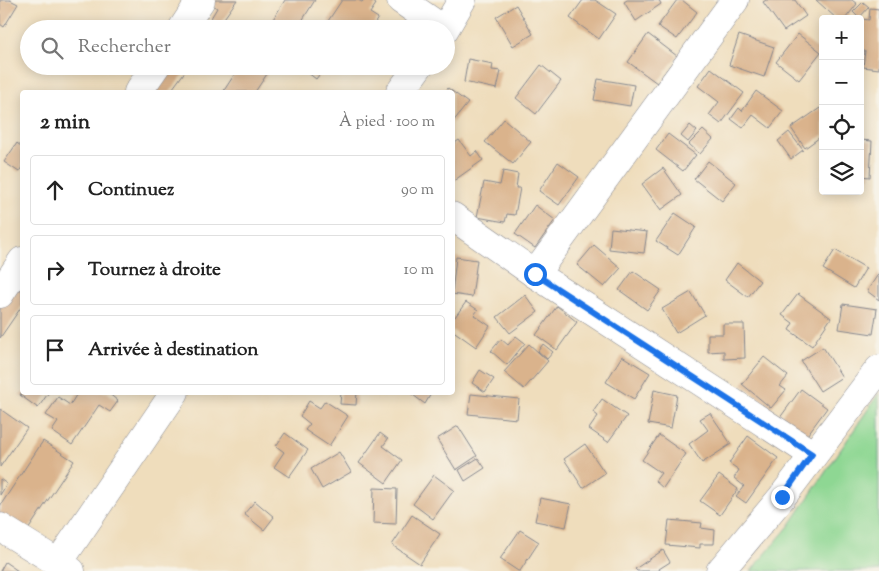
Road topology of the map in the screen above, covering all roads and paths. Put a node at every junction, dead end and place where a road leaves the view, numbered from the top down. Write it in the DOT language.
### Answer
graph roads {
  1 [pos="202,0"];
  2 [pos="401,0"];
  3 [pos="462,0"];
  4 [pos="729,2"];
  5 [pos="188,20"];
  6 [pos="431,20"];
  7 [pos="450,20"];
  8 [pos="150,75"];
  9 [pos="412,75"];
  10 [pos="139,90"];
  11 [pos="401,90"];
  12 [pos="455,218"];
  13 [pos="20,264"];
  14 [pos="535,274"];
  15 [pos="0,294"];
  16 [pos="879,369"];
  17 [pos="173,395"];
  18 [pos="812,454"];
  19 [pos="0,527"];
  20 [pos="65,566"];
  21 [pos="720,571"];
  1 -- 5 [label="street"];
  2 -- 6 [label="street"];
  3 -- 7 [label="street"];
  4 -- 14 [label="street"];
  8 -- 10 [label="street"];
  9 -- 11 [label="street"];
  12 -- 14 [label="street"];
  13 -- 15 [label="street"];
  14 -- 18 [label="street"];
  16 -- 18 [label="street"];
  17 -- 20 [label="street"];
  18 -- 21 [label="street"];
  19 -- 20 [label="street"];
}
